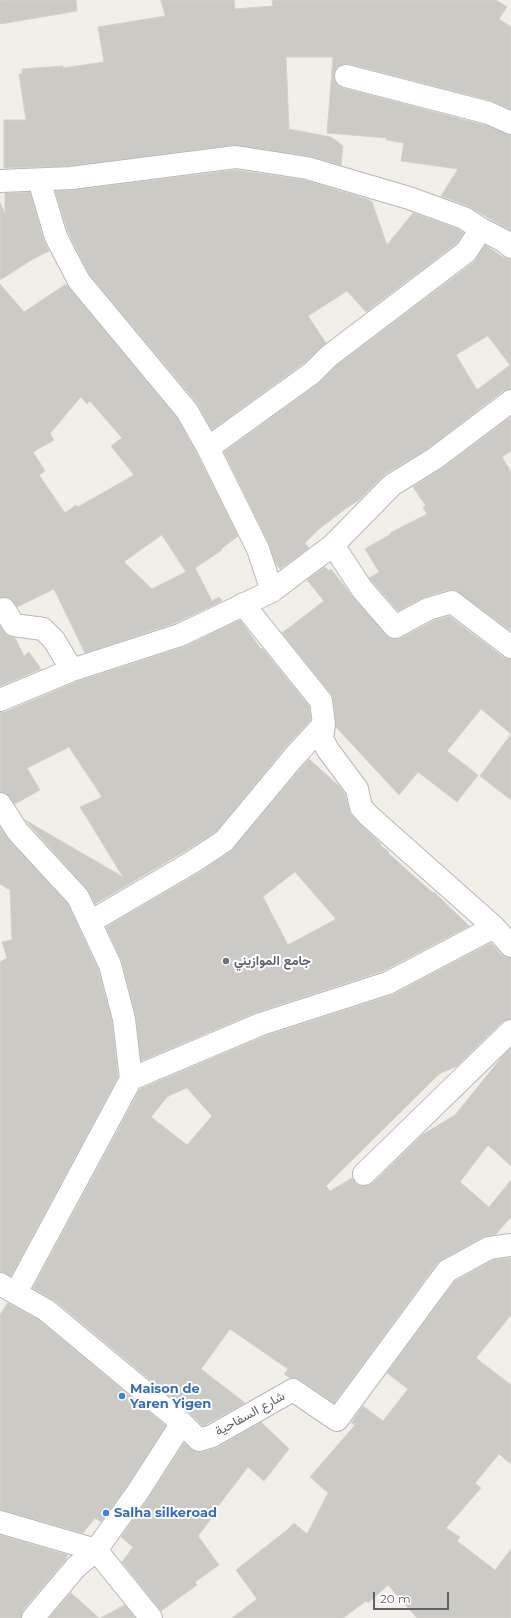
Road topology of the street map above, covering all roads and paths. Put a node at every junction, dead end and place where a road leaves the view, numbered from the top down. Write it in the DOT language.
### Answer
graph roads {
  1 [pos="346,76"];
  2 [pos="511,123"];
  3 [pos="39,180"];
  4 [pos="0,181"];
  5 [pos="481,229"];
  6 [pos="511,247"];
  7 [pos="511,401"];
  8 [pos="208,448"];
  9 [pos="332,545"];
  10 [pos="272,591"];
  11 [pos="243,604"];
  12 [pos="4,609"];
  13 [pos="511,646"];
  14 [pos="72,670"];
  15 [pos="0,700"];
  16 [pos="324,724"];
  17 [pos="0,804"];
  18 [pos="90,922"];
  19 [pos="494,927"];
  20 [pos="511,946"];
  21 [pos="511,1031"];
  22 [pos="131,1079"];
  23 [pos="364,1174"];
  24 [pos="511,1245"];
  25 [pos="8,1288"];
  26 [pos="182,1423"];
  27 [pos="0,1522"];
  28 [pos="96,1550"];
  29 [pos="33,1618"];
  30 [pos="151,1618"];
  1 -- 2 [label="street"];
  3 -- 4 [label="street"];
  3 -- 5 [label="street"];
  3 -- 8 [label="street"];
  5 -- 6 [label="street"];
  5 -- 8 [label="street"];
  7 -- 9 [label="street"];
  8 -- 10 [label="street"];
  9 -- 10 [label="street"];
  9 -- 13 [label="street"];
  10 -- 11 [label="street"];
  11 -- 14 [label="street"];
  11 -- 16 [label="street"];
  12 -- 14 [label="street"];
  14 -- 15 [label="street"];
  16 -- 18 [label="street"];
  16 -- 19 [label="street"];
  17 -- 18 [label="street"];
  18 -- 22 [label="street"];
  19 -- 20 [label="street"];
  19 -- 22 [label="street"];
  21 -- 23 [label="street"];
  22 -- 25 [label="street"];
  24 -- 26 [label="street, شارع السفاحية"];
  25 -- 26 [label="street, شارع السفاحية"];
  26 -- 28 [label="street"];
  27 -- 28 [label="street"];
  28 -- 29 [label="street"];
  28 -- 30 [label="street"];
}
